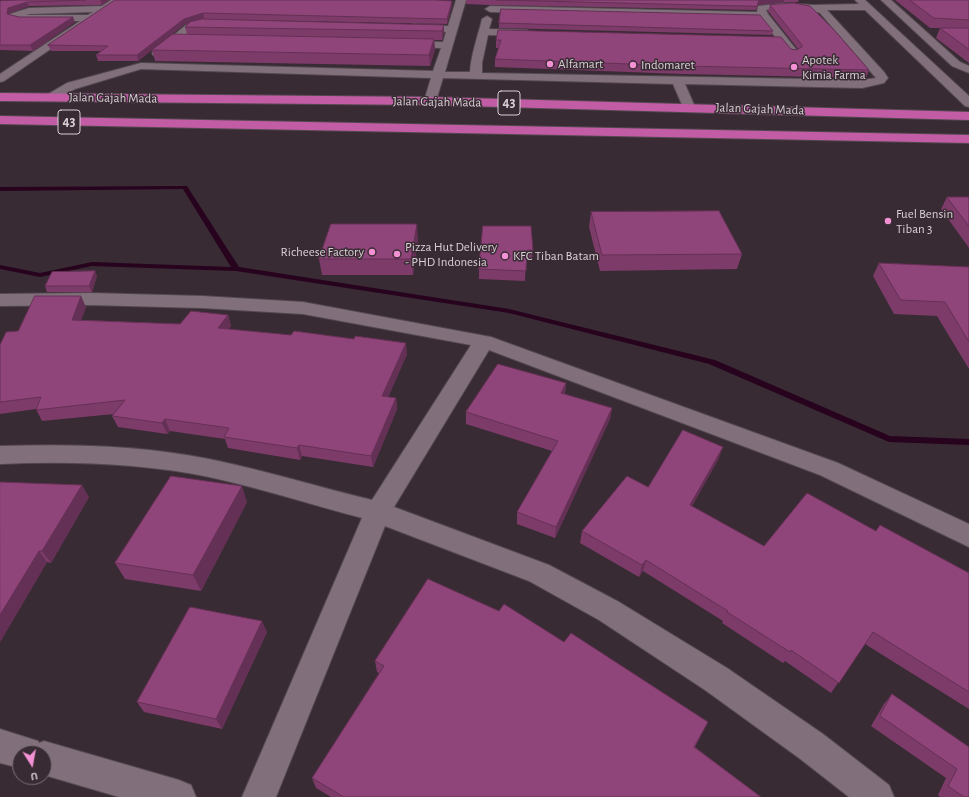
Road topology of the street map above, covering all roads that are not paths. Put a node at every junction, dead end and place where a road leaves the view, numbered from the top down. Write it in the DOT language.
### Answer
graph roads {
  1 [pos="117,0"];
  2 [pos="569,0"];
  3 [pos="886,0"];
  4 [pos="459,1"];
  5 [pos="491,4"];
  6 [pos="864,4"];
  7 [pos="816,7"];
  8 [pos="103,9"];
  9 [pos="570,10"];
  10 [pos="763,15"];
  11 [pos="90,18"];
  12 [pos="221,22"];
  13 [pos="406,27"];
  14 [pos="453,29"];
  15 [pos="483,32"];
  16 [pos="923,32"];
  17 [pos="939,33"];
  18 [pos="538,34"];
  19 [pos="767,39"];
  20 [pos="172,40"];
  21 [pos="188,40"];
  22 [pos="782,40"];
  23 [pos="392,44"];
  24 [pos="448,45"];
  25 [pos="794,53"];
  26 [pos="141,66"];
  27 [pos="969,70"];
  28 [pos="438,75"];
  29 [pos="476,76"];
  30 [pos="0,79"];
  31 [pos="678,81"];
  32 [pos="0,97"];
  33 [pos="49,98"];
  34 [pos="430,101"];
  35 [pos="969,103"];
  36 [pos="542,104"];
  37 [pos="689,107"];
  38 [pos="969,116"];
  39 [pos="0,120"];
  40 [pos="543,130"];
  41 [pos="969,139"];
  42 [pos="0,300"];
  43 [pos="484,342"];
  44 [pos="0,455"];
  45 [pos="378,512"];
  46 [pos="969,536"];
  47 [pos="0,746"];
  48 [pos="12,749"];
  49 [pos="52,760"];
  50 [pos="179,797"];
  51 [pos="259,797"];
  52 [pos="877,797"];
  1 -- 8 [label="street"];
  2 -- 9 [label="street"];
  3 -- 16 [label="street"];
  4 -- 14 [label="street"];
  5 -- 9 [label="street"];
  5 -- 15 [label="street"];
  6 -- 7 [label="street"];
  6 -- 35 [label="street"];
  7 -- 10 [label="street"];
  7 -- 31 [label="street"];
  8 -- 11 [label="street"];
  8 -- 11 [label="street"];
  9 -- 10 [label="street"];
  10 -- 22 [label="street"];
  11 -- 30 [label="street"];
  12 -- 20 [label="street"];
  13 -- 14 [label="street"];
  14 -- 24 [label="street"];
  15 -- 18 [label="street"];
  15 -- 29 [label="street"];
  16 -- 17 [label="street"];
  16 -- 27 [label="street"];
  19 -- 22 [label="street"];
  20 -- 21 [label="street"];
  20 -- 26 [label="street"];
  22 -- 25 [label="street"];
  23 -- 24 [label="street"];
  24 -- 28 [label="street"];
  26 -- 28 [label="street"];
  26 -- 33 [label="street"];
  28 -- 29 [label="street"];
  28 -- 34 [label="street"];
  29 -- 31 [label="street"];
  31 -- 37 [label="street"];
  32 -- 33 [label="highway, Jalan Gajah Mada / 43"];
  33 -- 34 [label="highway, Jalan Gajah Mada / 43"];
  34 -- 36 [label="highway, Jalan Gajah Mada / 43"];
  36 -- 37 [label="highway, Jalan Gajah Mada / 43"];
  36 -- 40 [label="highway"];
  37 -- 38 [label="highway, Jalan Gajah Mada / 43"];
  39 -- 40 [label="highway, Jalan Gajah Mada / 43"];
  40 -- 41 [label="highway, Jalan Gajah Mada / 43"];
  42 -- 43 [label="street"];
  43 -- 45 [label="street"];
  43 -- 46 [label="street"];
  44 -- 45 [label="street"];
  45 -- 51 [label="street"];
  45 -- 52 [label="street"];
  47 -- 48 [label="street"];
  49 -- 50 [label="street"];
}
